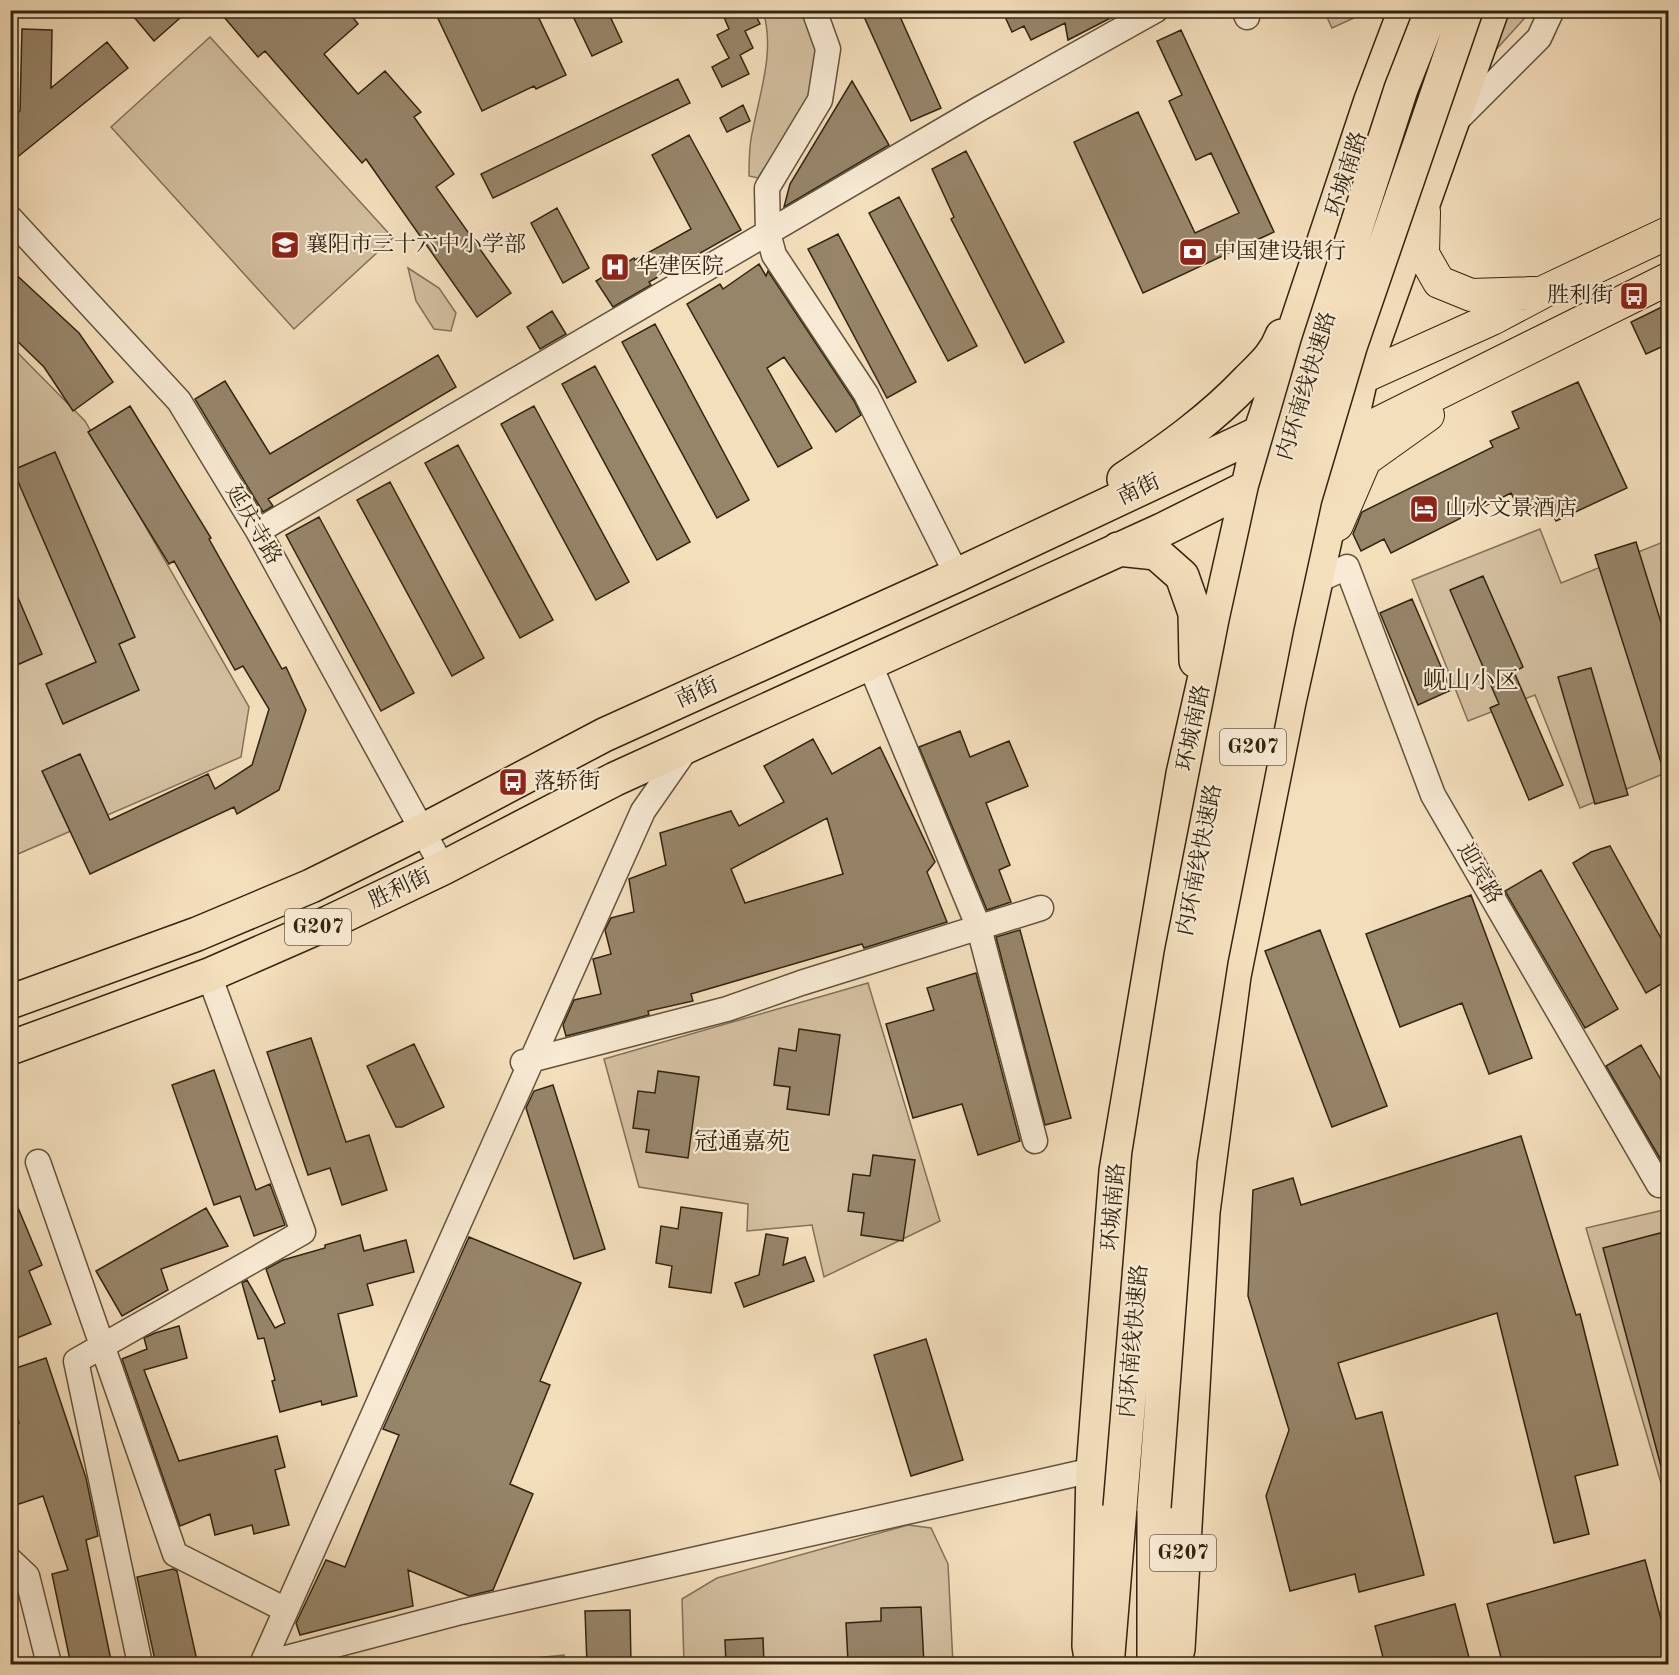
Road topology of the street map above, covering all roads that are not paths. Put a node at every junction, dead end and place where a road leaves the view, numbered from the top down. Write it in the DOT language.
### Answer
graph roads {
  1 [pos="813,10"];
  2 [pos="1156,10"];
  3 [pos="1406,10"];
  4 [pos="1432,10"];
  5 [pos="1466,10"];
  6 [pos="1492,10"];
  7 [pos="1552,10"];
  8 [pos="1450,128"];
  9 [pos="1425,199"];
  10 [pos="10,218"];
  11 [pos="1329,227"];
  12 [pos="768,233"];
  13 [pos="1668,233"];
  14 [pos="1668,279"];
  15 [pos="1541,293"];
  16 [pos="1510,357"];
  17 [pos="1361,378"];
  18 [pos="1260,434"];
  19 [pos="1348,438"];
  20 [pos="1247,487"];
  21 [pos="258,531"];
  22 [pos="1023,544"];
  23 [pos="1118,549"];
  24 [pos="1318,572"];
  25 [pos="957,575"];
  26 [pos="869,663"];
  27 [pos="1198,709"];
  28 [pos="689,745"];
  29 [pos="615,779"];
  30 [pos="422,831"];
  31 [pos="443,868"];
  32 [pos="1041,908"];
  33 [pos="979,928"];
  34 [pos="209,975"];
  35 [pos="11,1002"];
  36 [pos="10,1048"];
  37 [pos="522,1062"];
  38 [pos="1035,1142"];
  39 [pos="38,1162"];
  40 [pos="1668,1181"];
  41 [pos="102,1346"];
  42 [pos="1093,1470"];
  43 [pos="10,1560"];
  44 [pos="286,1610"];
  45 [pos="260,1664"];
  46 [pos="49,1665"];
  47 [pos="140,1665"];
  48 [pos="1092,1665"];
  49 [pos="1107,1665"];
  50 [pos="1154,1665"];
  51 [pos="1172,1665"];
  1 -- 12 [label="street"];
  2 -- 12 [label="street"];
  3 -- 11 [label="highway, 环城南路 / G207"];
  4 -- 49 [label="highway, 内环南线快速路 / G207, bridge"];
  5 -- 50 [label="highway, 内环南线快速路 / G207, bridge"];
  6 -- 8 [label="highway"];
  7 -- 8 [label="street"];
  8 -- 9 [label="highway"];
  9 -- 15 [label="main road"];
  9 -- 17 [label="highway"];
  10 -- 21 [label="street, 延庆寺路"];
  11 -- 18 [label="highway, 环城南路 / G207"];
  11 -- 22 [label="highway"];
  12 -- 21 [label="street"];
  12 -- 25 [label="street"];
  13 -- 15 [label="main road, 南街"];
  14 -- 16 [label="main road, 南街"];
  15 -- 17 [label="main road, 南街"];
  16 -- 19 [label="main road, 南街"];
  16 -- 24 [label="main road"];
  17 -- 18 [label="highway, 南街"];
  17 -- 19 [label="highway"];
  18 -- 20 [label="highway, 环城南路 / G207"];
  18 -- 22 [label="highway, 南街"];
  19 -- 20 [label="highway, 南街 / G207"];
  19 -- 24 [label="highway"];
  20 -- 23 [label="highway, 南街 / G207"];
  20 -- 27 [label="highway, 环城南路 / G207"];
  21 -- 30 [label="street, 延庆寺路"];
  22 -- 25 [label="highway, 南街"];
  23 -- 26 [label="highway, 南街 / G207"];
  23 -- 27 [label="highway"];
  24 -- 40 [label="street, 迎宾路"];
  24 -- 51 [label="highway, G207"];
  25 -- 30 [label="highway, 南街"];
  26 -- 28 [label="highway, 南街 / G207"];
  26 -- 33 [label="street"];
  27 -- 42 [label="highway, 环城南路 / G207"];
  28 -- 29 [label="highway, 南街 / G207"];
  28 -- 37 [label="street"];
  29 -- 31 [label="highway, 胜利街 / G207"];
  30 -- 31 [label="street, 延庆寺路"];
  30 -- 35 [label="highway, 南街"];
  31 -- 34 [label="highway, 胜利街 / G207"];
  32 -- 33 [label="street"];
  33 -- 37 [label="street"];
  33 -- 38 [label="street"];
  34 -- 36 [label="highway, 胜利街 / G207"];
  34 -- 41 [label="street"];
  37 -- 44 [label="street"];
  39 -- 41 [label="street"];
  41 -- 44 [label="street"];
  41 -- 47 [label="street"];
  42 -- 45 [label="street"];
  42 -- 48 [label="highway, G207"];
  43 -- 46 [label="street"];
  44 -- 45 [label="street"];
}
